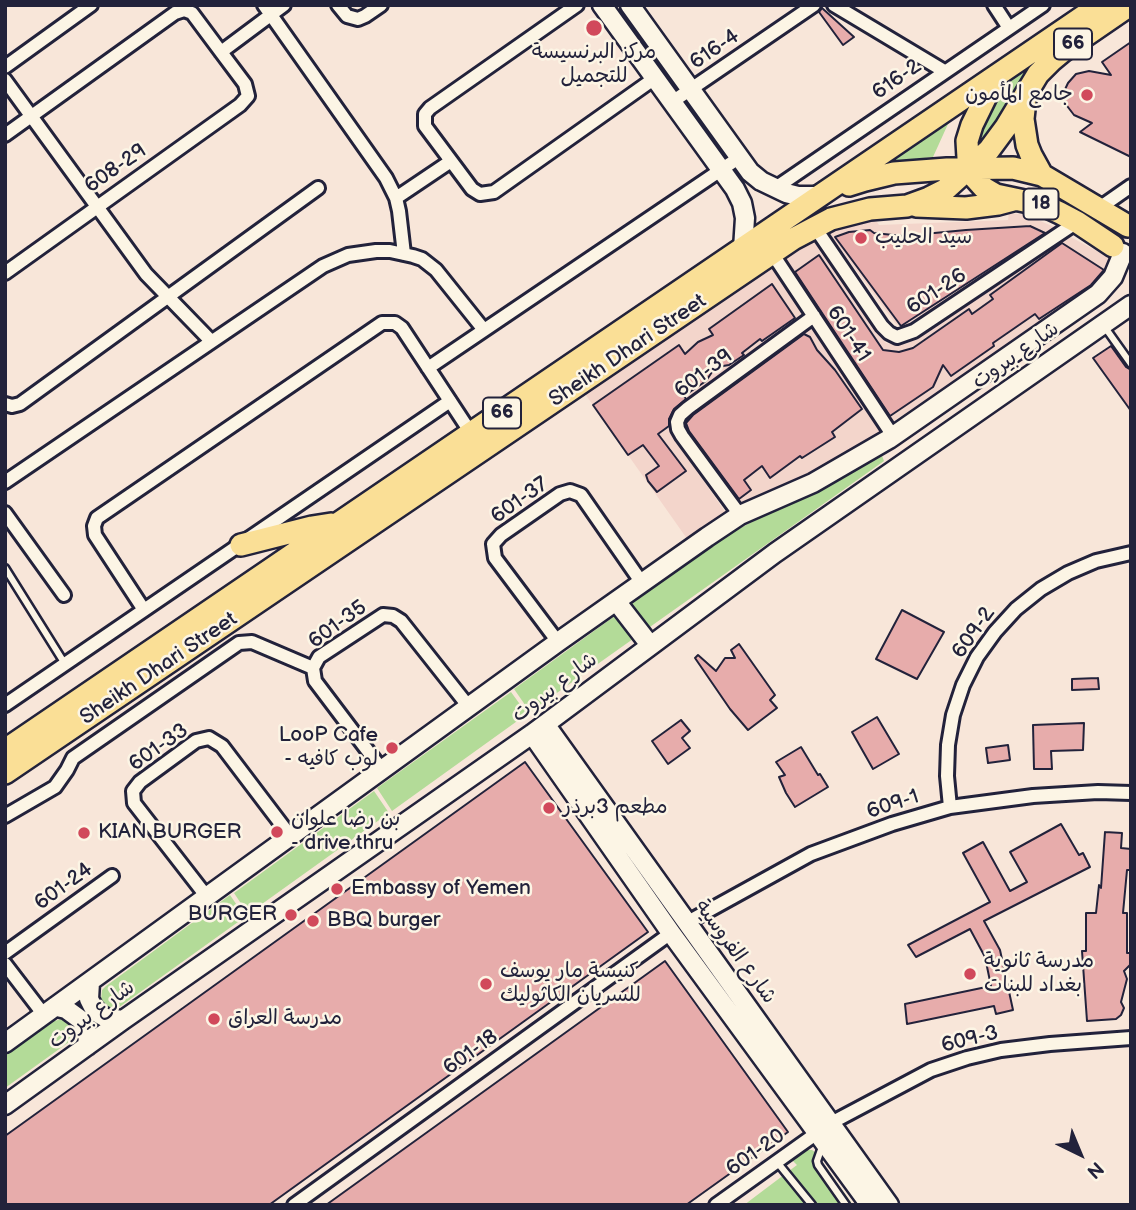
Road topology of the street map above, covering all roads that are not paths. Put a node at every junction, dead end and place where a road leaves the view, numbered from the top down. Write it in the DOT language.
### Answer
graph roads {
  1 [pos="91,5"];
  2 [pos="284,5"];
  3 [pos="338,5"];
  4 [pos="381,5"];
  5 [pos="577,5"];
  6 [pos="602,5"];
  7 [pos="630,5"];
  8 [pos="814,5"];
  9 [pos="834,5"];
  10 [pos="994,5"];
  11 [pos="1043,5"];
  12 [pos="1100,5"];
  13 [pos="1130,5"];
  14 [pos="267,10"];
  15 [pos="1009,28"];
  16 [pos="220,52"];
  17 [pos="5,67"];
  18 [pos="944,71"];
  19 [pos="997,74"];
  20 [pos="655,78"];
  21 [pos="5,80"];
  22 [pos="691,89"];
  23 [pos="1027,92"];
  24 [pos="672,102"];
  25 [pos="32,116"];
  26 [pos="5,135"];
  27 [pos="740,157"];
  28 [pos="451,161"];
  29 [pos="970,168"];
  30 [pos="721,170"];
  31 [pos="1042,175"];
  32 [pos="1131,186"];
  33 [pos="318,188"];
  34 [pos="774,189"];
  35 [pos="821,196"];
  36 [pos="396,198"];
  37 [pos="1014,200"];
  38 [pos="907,206"];
  39 [pos="97,207"];
  40 [pos="1098,209"];
  41 [pos="1077,222"];
  42 [pos="814,226"];
  43 [pos="1130,228"];
  44 [pos="743,249"];
  45 [pos="1121,251"];
  46 [pos="772,253"];
  47 [pos="404,254"];
  48 [pos="5,273"];
  49 [pos="168,298"];
  50 [pos="1131,305"];
  51 [pos="814,316"];
  52 [pos="1055,322"];
  53 [pos="1102,324"];
  54 [pos="484,330"];
  55 [pos="211,341"];
  56 [pos="1068,348"];
  57 [pos="1131,364"];
  58 [pos="428,368"];
  59 [pos="450,401"];
  60 [pos="5,404"];
  61 [pos="471,433"];
  62 [pos="893,436"];
  63 [pos="5,482"];
  64 [pos="740,515"];
  65 [pos="7,521"];
  66 [pos="340,522"];
  67 [pos="242,545"];
  68 [pos="1131,553"];
  69 [pos="5,568"];
  70 [pos="642,583"];
  71 [pos="64,595"];
  72 [pos="616,601"];
  73 [pos="144,610"];
  74 [pos="558,642"];
  75 [pos="650,645"];
  76 [pos="65,664"];
  77 [pos="313,668"];
  78 [pos="5,705"];
  79 [pos="469,707"];
  80 [pos="539,729"];
  81 [pos="5,750"];
  82 [pos="383,771"];
  83 [pos="5,773"];
  84 [pos="1131,793"];
  85 [pos="950,807"];
  86 [pos="5,816"];
  87 [pos="291,837"];
  88 [pos="629,858"];
  89 [pos="112,876"];
  90 [pos="207,897"];
  91 [pos="686,923"];
  92 [pos="671,933"];
  93 [pos="5,953"];
  94 [pos="5,964"];
  95 [pos="90,982"];
  96 [pos="50,1012"];
  97 [pos="123,1020"];
  98 [pos="1131,1038"];
  99 [pos="5,1044"];
  100 [pos="87,1046"];
  101 [pos="5,1105"];
  102 [pos="824,1133"];
  103 [pos="777,1162"];
  104 [pos="294,1205"];
  105 [pos="716,1205"];
  106 [pos="812,1205"];
  107 [pos="846,1205"];
  108 [pos="870,1205"];
  109 [pos="889,1205"];
  1 -- 17 [label="street"];
  2 -- 14 [label="street"];
  3 -- 4 [label="street"];
  5 -- 28 [label="street"];
  6 -- 20 [label="main road"];
  7 -- 22 [label="main road"];
  8 -- 22 [label="street, 616-4"];
  9 -- 18 [label="street"];
  10 -- 15 [label="street"];
  11 -- 15 [label="street, 616-2"];
  12 -- 19 [label="main road, Sheikh Dhari Street / 66"];
  13 -- 23 [label="main road, Sheikh Dhari Street / 66"];
  14 -- 16 [label="street"];
  14 -- 36 [label="street"];
  15 -- 18 [label="street, 616-2"];
  16 -- 25 [label="street"];
  16 -- 39 [label="street, 608-29"];
  18 -- 34 [label="street, 616-2"];
  19 -- 29 [label="main road"];
  19 -- 35 [label="main road, Sheikh Dhari Street / 66"];
  20 -- 24 [label="main road"];
  20 -- 28 [label="street"];
  21 -- 25 [label="street"];
  22 -- 24 [label="street, 616-4"];
  22 -- 27 [label="main road"];
  23 -- 29 [label="main road, Sheikh Dhari Street / 66"];
  23 -- 31 [label="main road"];
  24 -- 30 [label="main road"];
  25 -- 26 [label="street"];
  25 -- 39 [label="street"];
  27 -- 30 [label="street"];
  27 -- 34 [label="main road"];
  28 -- 36 [label="street"];
  29 -- 31 [label="main road, 18"];
  29 -- 35 [label="main road, 18"];
  29 -- 37 [label="main road, 18"];
  29 -- 38 [label="main road, Sheikh Dhari Street / 66"];
  30 -- 44 [label="main road"];
  30 -- 54 [label="street"];
  31 -- 40 [label="main road, 18"];
  32 -- 40 [label="street"];
  33 -- 49 [label="street"];
  34 -- 35 [label="main road"];
  35 -- 44 [label="main road, Sheikh Dhari Street / 66"];
  36 -- 47 [label="street"];
  37 -- 38 [label="main road"];
  37 -- 41 [label="main road, 18"];
  38 -- 42 [label="main road, Sheikh Dhari Street / 66"];
  39 -- 48 [label="street, 608-29"];
  39 -- 49 [label="street"];
  40 -- 43 [label="main road, 18"];
  41 -- 42 [label="street, 601-26"];
  41 -- 45 [label="main road, 18"];
  42 -- 46 [label="main road, Sheikh Dhari Street / 66"];
  44 -- 61 [label="main road, Sheikh Dhari Street / 66"];
  45 -- 52 [label="main road, شارع بيروت"];
  46 -- 51 [label="street, 601-41"];
  46 -- 83 [label="main road, Sheikh Dhari Street / 66"];
  47 -- 54 [label="street"];
  47 -- 55 [label="street"];
  49 -- 55 [label="street"];
  49 -- 60 [label="street"];
  50 -- 53 [label="main road, شارع بيروت"];
  51 -- 62 [label="street, 601-41"];
  51 -- 64 [label="street, 601-39"];
  52 -- 56 [label="main road"];
  52 -- 62 [label="main road, شارع بيروت"];
  53 -- 56 [label="main road, شارع بيروت"];
  53 -- 57 [label="lane"];
  54 -- 58 [label="street"];
  55 -- 63 [label="street"];
  56 -- 75 [label="main road, شارع بيروت"];
  58 -- 59 [label="street"];
  58 -- 73 [label="street"];
  59 -- 61 [label="street"];
  59 -- 67 [label="street"];
  61 -- 66 [label="main road, Sheikh Dhari Street / 66"];
  62 -- 64 [label="main road, شارع بيروت"];
  64 -- 70 [label="main road, شارع بيروت"];
  65 -- 71 [label="street"];
  66 -- 67 [label="main road"];
  66 -- 81 [label="main road, Sheikh Dhari Street / 66"];
  67 -- 73 [label="street"];
  68 -- 85 [label="street, 609-2"];
  69 -- 76 [label="lane"];
  70 -- 72 [label="main road, شارع بيروت"];
  70 -- 74 [label="street, 601-37"];
  72 -- 74 [label="main road, شارع بيروت"];
  72 -- 75 [label="main road"];
  73 -- 76 [label="street"];
  74 -- 79 [label="main road, شارع بيروت"];
  75 -- 80 [label="main road, شارع بيروت"];
  76 -- 78 [label="street"];
  77 -- 79 [label="street, 601-35"];
  77 -- 82 [label="street, 601-35"];
  77 -- 86 [label="street"];
  79 -- 82 [label="main road, شارع بيروت"];
  80 -- 88 [label="main road, شارع الفروسية"];
  80 -- 97 [label="main road, شارع بيروت"];
  82 -- 87 [label="main road, شارع بيروت"];
  84 -- 85 [label="street, 609-1"];
  85 -- 91 [label="street, 609-1"];
  87 -- 90 [label="main road, شارع بيروت"];
  87 -- 90 [label="street, 601-33"];
  88 -- 91 [label="main road, شارع الفروسية"];
  88 -- 92 [label="main road, شارع الفروسية"];
  89 -- 93 [label="street, 601-24"];
  90 -- 95 [label="main road, شارع بيروت"];
  91 -- 102 [label="main road, شارع الفروسية"];
  92 -- 102 [label="main road, شارع الفروسية"];
  92 -- 104 [label="street, 601-18"];
  94 -- 96 [label="street"];
  95 -- 96 [label="main road, شارع بيروت"];
  95 -- 97 [label="main road"];
  96 -- 99 [label="main road, شارع بيروت"];
  96 -- 100 [label="main road"];
  97 -- 100 [label="main road, شارع بيروت"];
  98 -- 102 [label="street, 609-3"];
  100 -- 101 [label="main road, شارع بيروت"];
  102 -- 103 [label="street, 601-20"];
  102 -- 107 [label="lane"];
  102 -- 108 [label="main road, شارع الفروسية"];
  102 -- 109 [label="main road, شارع الفروسية"];
  103 -- 105 [label="street, 601-20"];
  103 -- 106 [label="lane"];
}
